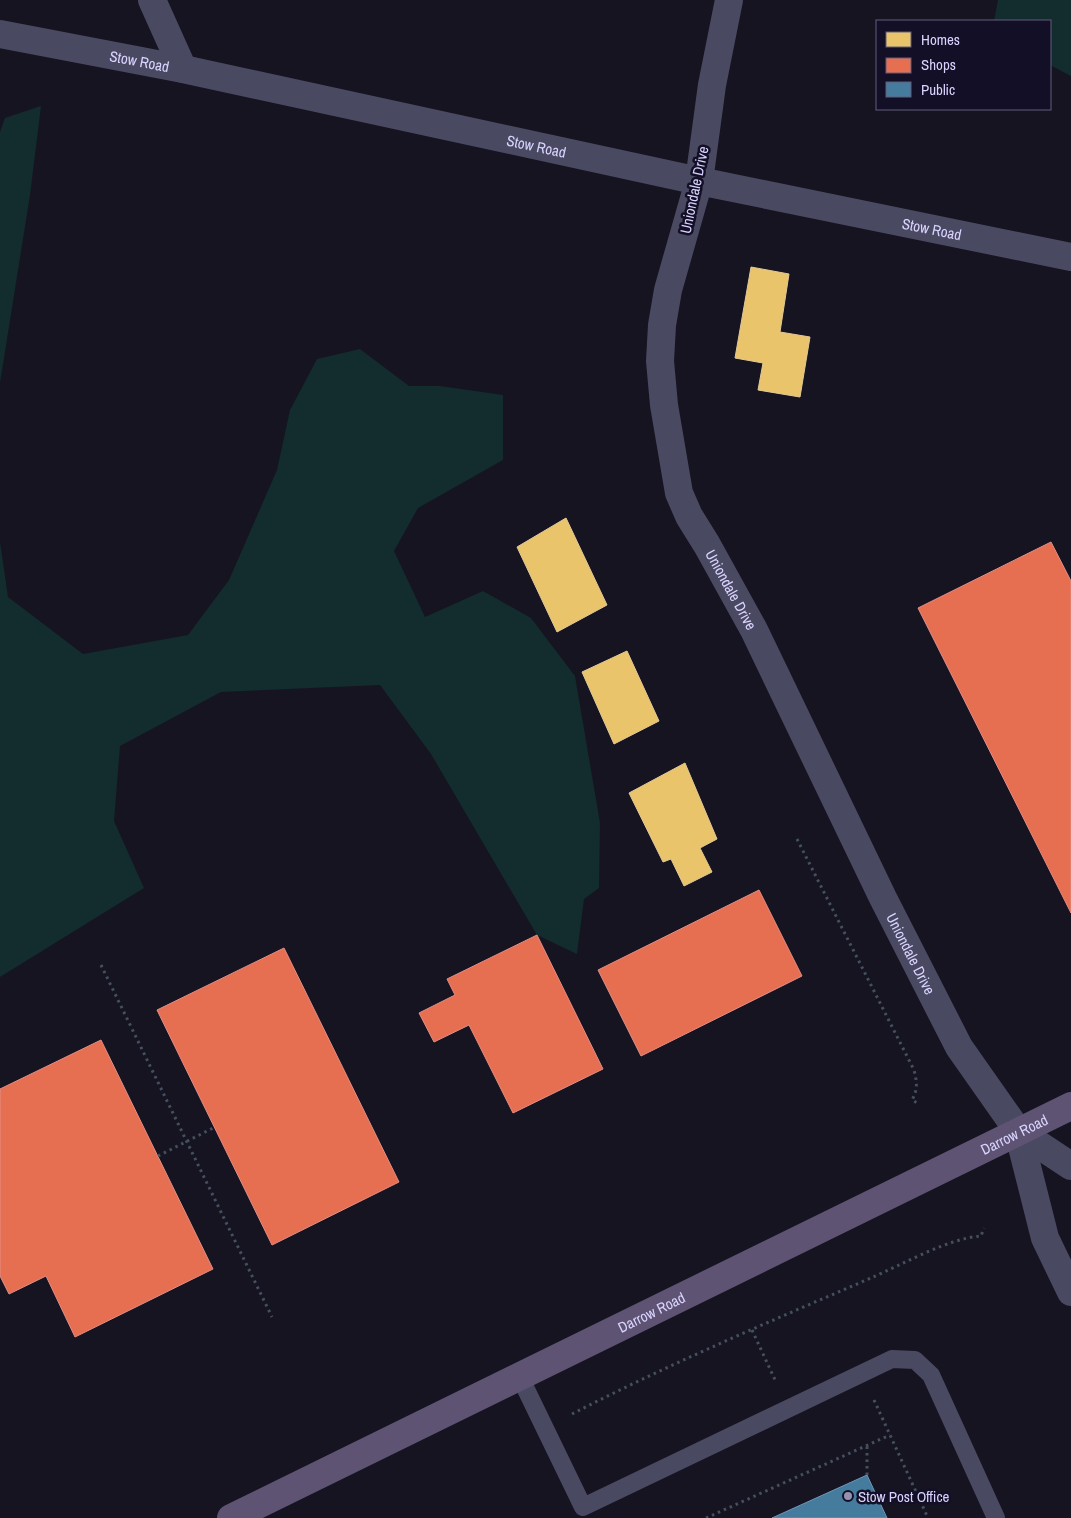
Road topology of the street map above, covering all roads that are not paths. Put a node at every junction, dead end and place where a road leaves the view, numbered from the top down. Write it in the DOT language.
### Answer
graph roads {
  1 [pos="152,0"];
  2 [pos="729,0"];
  3 [pos="0,34"];
  4 [pos="183,69"];
  5 [pos="699,181"];
  6 [pos="1071,256"];
  7 [pos="1071,1106"];
  8 [pos="1018,1131"];
  9 [pos="1071,1166"];
  10 [pos="1071,1292"];
  11 [pos="520,1377"];
  12 [pos="586,1512"];
  13 [pos="231,1518"];
  14 [pos="996,1518"];
  1 -- 4 [label="street"];
  2 -- 5 [label="street, Uniondale Drive"];
  3 -- 4 [label="street, Stow Road"];
  4 -- 5 [label="street, Stow Road"];
  5 -- 6 [label="street, Stow Road"];
  5 -- 8 [label="street, Uniondale Drive"];
  7 -- 8 [label="main road, Darrow Road"];
  8 -- 9 [label="street"];
  8 -- 10 [label="street"];
  8 -- 11 [label="main road, Darrow Road"];
  11 -- 12 [label="lane"];
  11 -- 13 [label="main road, Darrow Road"];
  12 -- 14 [label="lane"];
}
